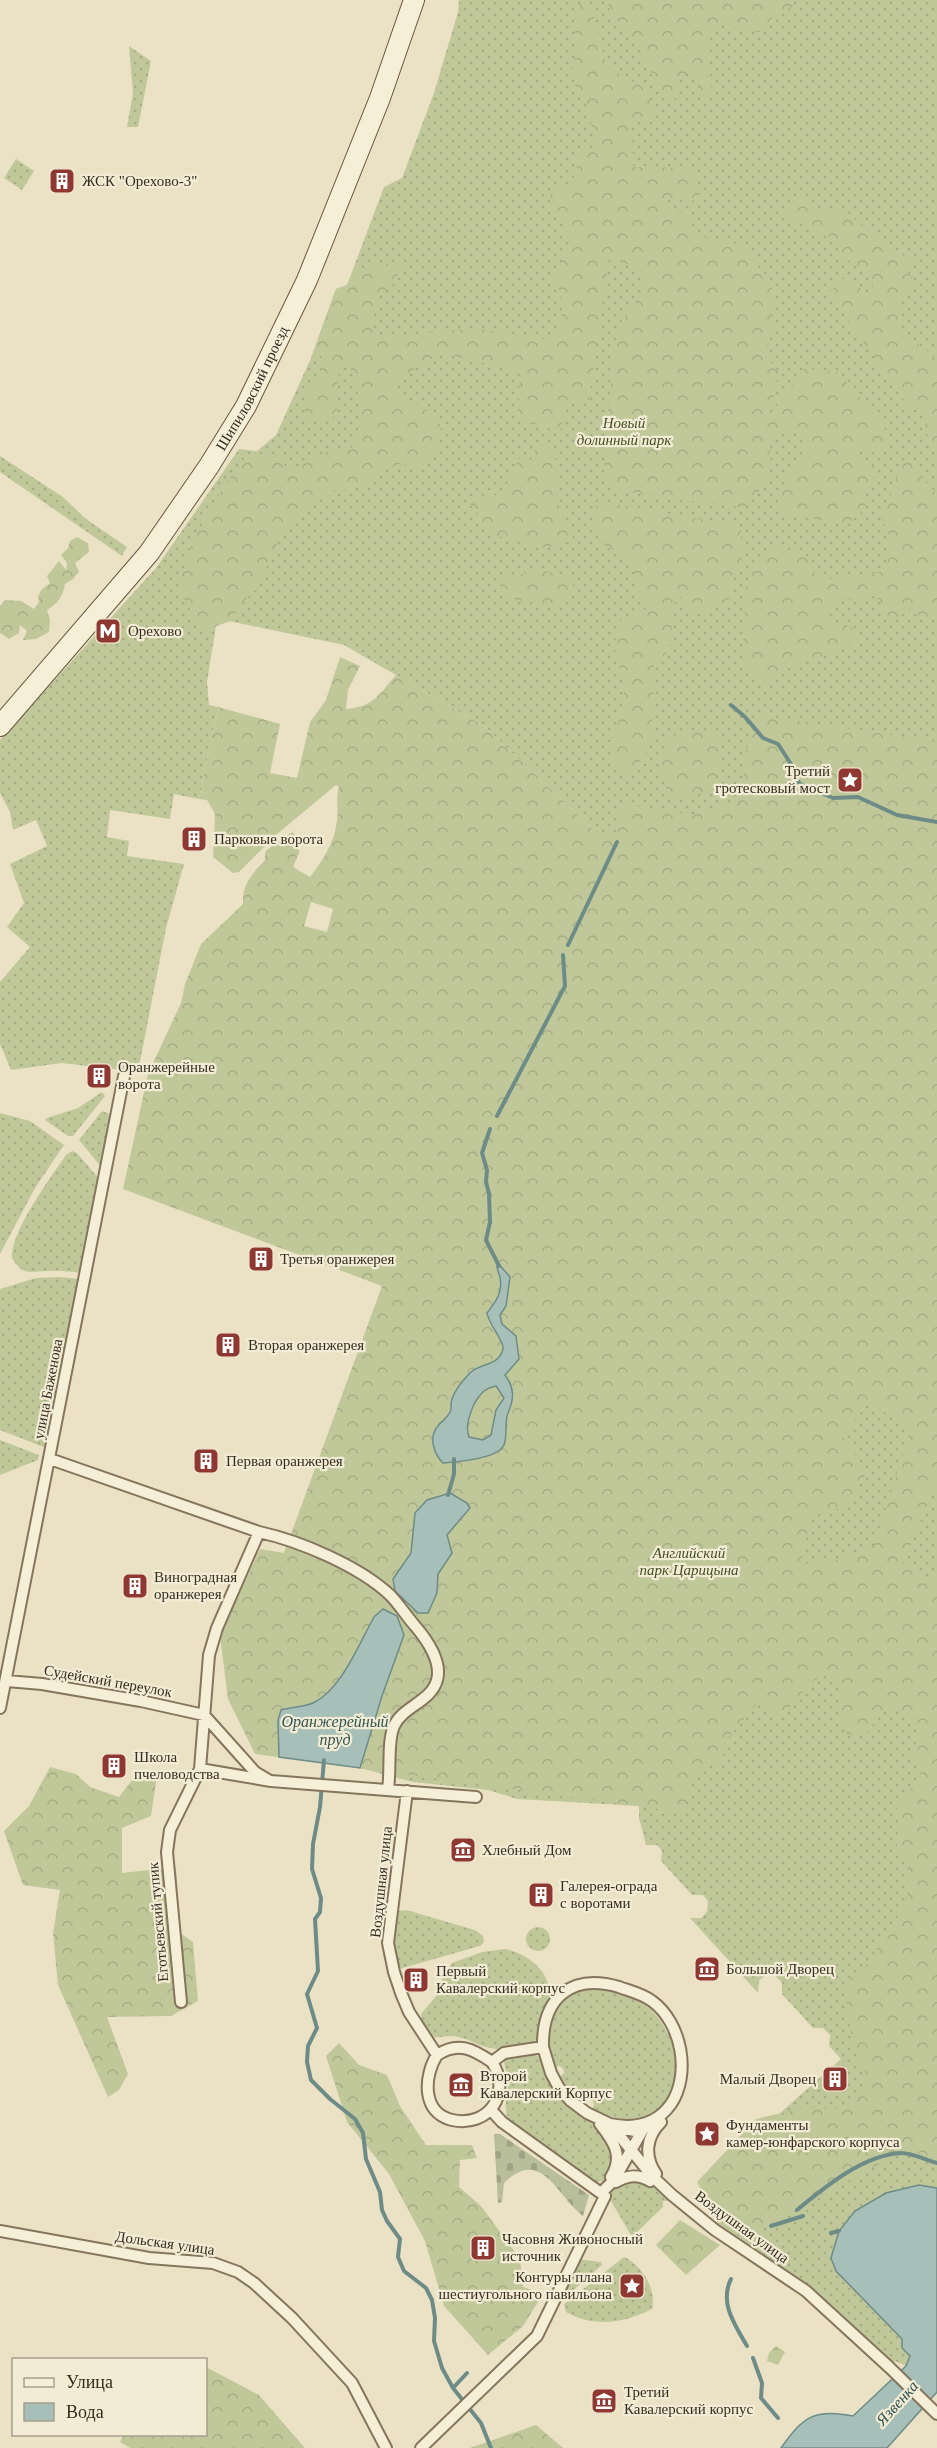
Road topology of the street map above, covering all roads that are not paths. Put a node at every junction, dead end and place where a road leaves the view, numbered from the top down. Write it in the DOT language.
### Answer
graph roads {
  1 [pos="414,0"];
  2 [pos="0,726"];
  3 [pos="124,1076"];
  4 [pos="50,1459"];
  5 [pos="259,1532"];
  6 [pos="7,1680"];
  7 [pos="0,1708"];
  8 [pos="204,1715"];
  9 [pos="200,1768"];
  10 [pos="270,1781"];
  11 [pos="388,1789"];
  12 [pos="406,1791"];
  13 [pos="476,1797"];
  14 [pos="181,2002"];
  15 [pos="543,2047"];
  16 [pos="437,2055"];
  17 [pos="492,2062"];
  18 [pos="491,2110"];
  19 [pos="612,2126"];
  20 [pos="644,2127"];
  21 [pos="631,2150"];
  22 [pos="653,2177"];
  23 [pos="614,2180"];
  24 [pos="601,2193"];
  25 [pos="0,2231"];
  26 [pos="937,2414"];
  27 [pos="386,2448"];
  28 [pos="421,2448"];
  1 -- 2 [label="main road, Шипиловский проезд"];
  3 -- 4 [label="street, улица Баженова"];
  4 -- 5 [label="street"];
  4 -- 6 [label="street, улица Баженова"];
  5 -- 8 [label="street, Еготьевский тупик"];
  5 -- 11 [label="street"];
  6 -- 7 [label="street, улица Баженова"];
  6 -- 8 [label="street, Судейский переулок"];
  8 -- 9 [label="street, Еготьевский тупик"];
  8 -- 10 [label="street"];
  9 -- 10 [label="street"];
  9 -- 14 [label="street, Еготьевский тупик"];
  10 -- 11 [label="street"];
  11 -- 12 [label="street"];
  12 -- 13 [label="street"];
  12 -- 16 [label="street, Воздушная улица"];
  15 -- 17 [label="street"];
  15 -- 19 [label="street, Воздушная улица"];
  15 -- 20 [label="street"];
  16 -- 17 [label="street"];
  16 -- 18 [label="street"];
  17 -- 18 [label="street"];
  18 -- 24 [label="street"];
  19 -- 20 [label="street"];
  19 -- 21 [label="street, Воздушная улица"];
  19 -- 23 [label="street"];
  20 -- 21 [label="street"];
  20 -- 22 [label="street"];
  21 -- 22 [label="street, Воздушная улица"];
  21 -- 23 [label="street"];
  22 -- 23 [label="street"];
  22 -- 26 [label="street, Воздушная улица"];
  23 -- 24 [label="street"];
  24 -- 28 [label="street"];
  25 -- 27 [label="street, Дольская улица"];
}
